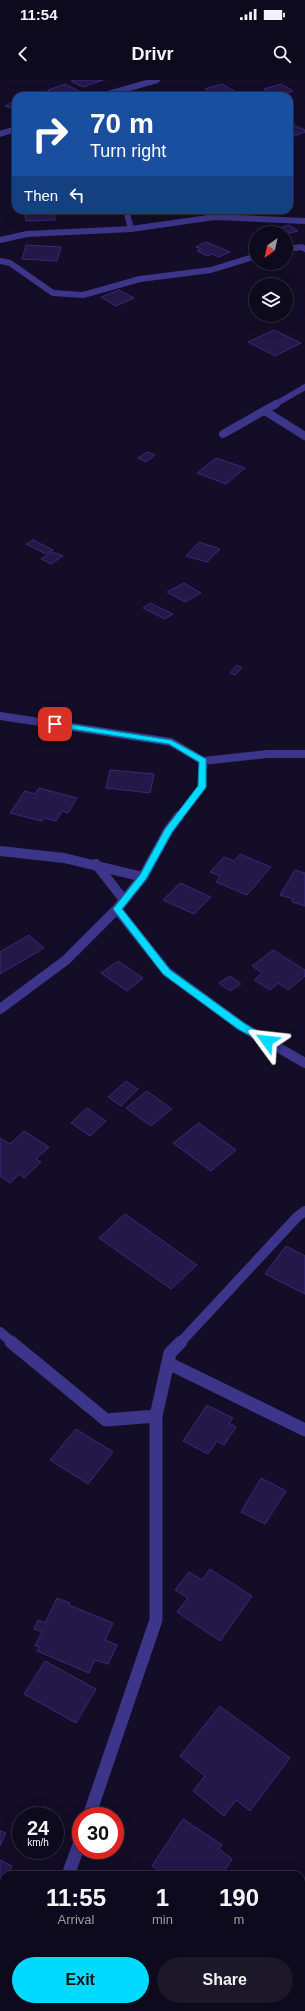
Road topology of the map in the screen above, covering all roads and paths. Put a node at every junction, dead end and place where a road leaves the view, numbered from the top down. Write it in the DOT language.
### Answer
graph roads {
  1 [pos="157,80"];
  2 [pos="111,92"];
  3 [pos="12,130"];
  4 [pos="0,134"];
  5 [pos="127,214"];
  6 [pos="305,221"];
  7 [pos="131,229"];
  8 [pos="0,240"];
  9 [pos="293,248"];
  10 [pos="305,250"];
  11 [pos="249,258"];
  12 [pos="0,262"];
  13 [pos="305,387"];
  14 [pos="265,410"];
  15 [pos="223,434"];
  16 [pos="305,436"];
  17 [pos="0,716"];
  18 [pos="305,754"];
  19 [pos="203,761"];
  20 [pos="0,851"];
  21 [pos="96,864"];
  22 [pos="143,877"];
  23 [pos="124,900"];
  24 [pos="117,909"];
  25 [pos="0,1009"];
  26 [pos="305,1063"];
  27 [pos="305,1211"];
  28 [pos="0,1332"];
  29 [pos="168,1363"];
  30 [pos="156,1416"];
  31 [pos="305,1430"];
  32 [pos="92,1807"];
  33 [pos="74,1859"];
  34 [pos="69,1871"];
  1 -- 2 [label="street"];
  3 -- 4 [label="street"];
  5 -- 7 [label="street"];
  6 -- 7 [label="street"];
  7 -- 8 [label="street"];
  9 -- 10 [label="street"];
  11 -- 12 [label="street"];
  13 -- 14 [label="street"];
  14 -- 15 [label="street"];
  14 -- 16 [label="street"];
  17 -- 19 [label="street"];
  18 -- 19 [label="street"];
  19 -- 22 [label="street"];
  20 -- 21 [label="street"];
  21 -- 22 [label="street"];
  21 -- 23 [label="street"];
  22 -- 23 [label="street"];
  23 -- 24 [label="street"];
  24 -- 25 [label="street"];
  24 -- 26 [label="street"];
  27 -- 29 [label="street"];
  28 -- 30 [label="street"];
  29 -- 30 [label="street"];
  29 -- 31 [label="street"];
  30 -- 32 [label="street"];
  33 -- 34 [label="street"];
}
